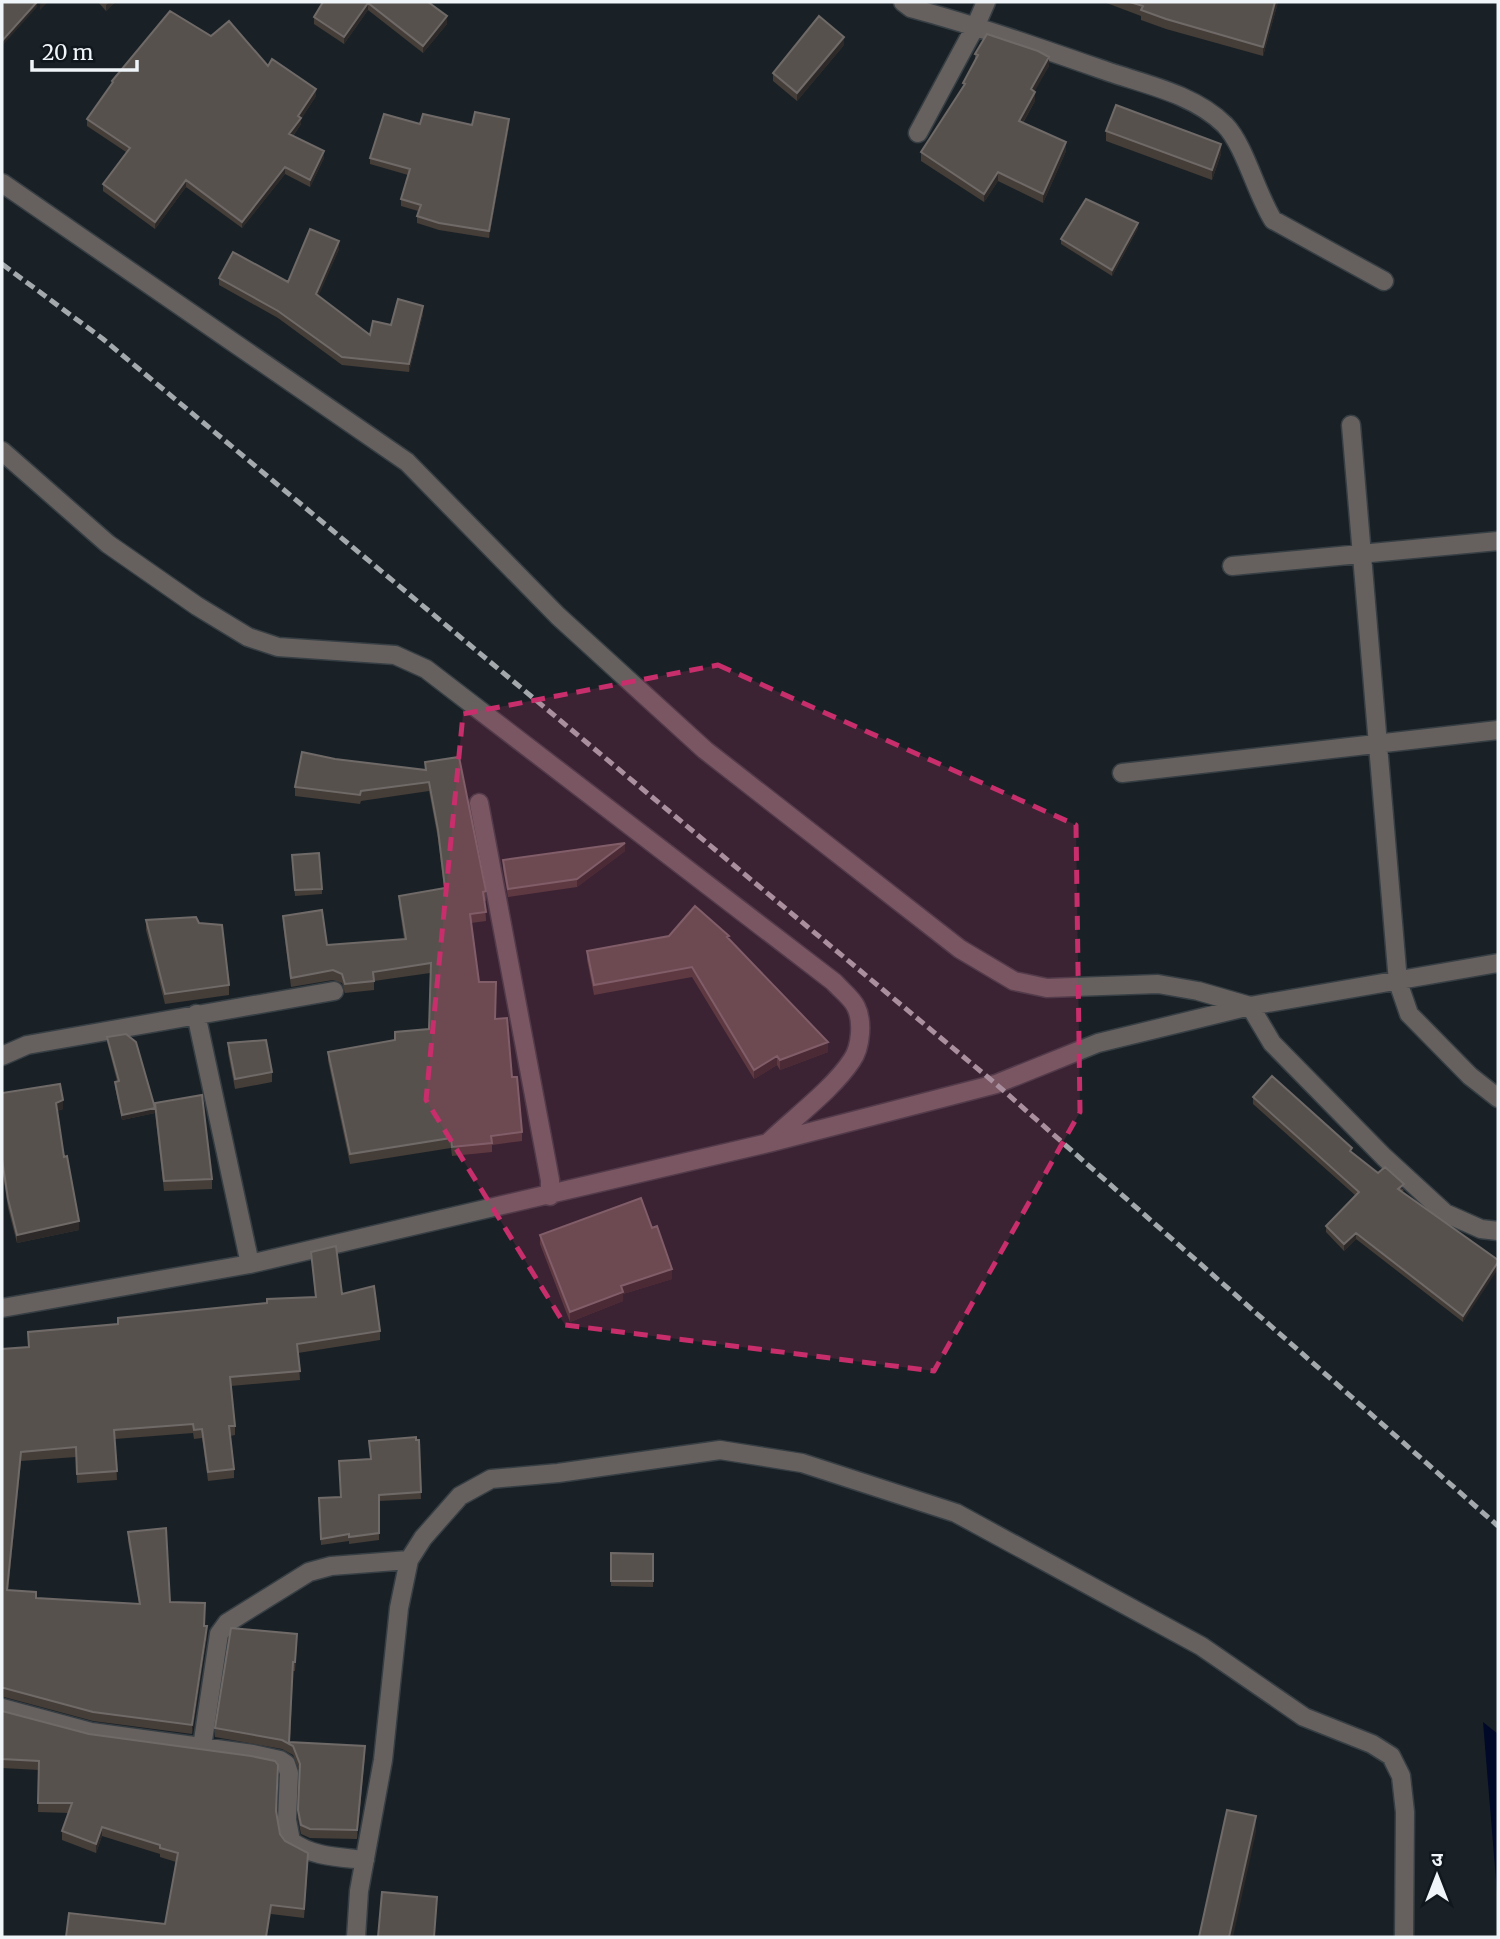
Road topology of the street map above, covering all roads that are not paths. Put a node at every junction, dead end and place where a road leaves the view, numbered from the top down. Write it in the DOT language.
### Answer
graph roads {
  1 [pos="903,2"];
  2 [pos="986,2"];
  3 [pos="976,25"];
  4 [pos="918,133"];
  5 [pos="2,183"];
  6 [pos="1384,281"];
  7 [pos="1351,425"];
  8 [pos="2,451"];
  9 [pos="1498,541"];
  10 [pos="1362,555"];
  11 [pos="1232,566"];
  12 [pos="1498,730"];
  13 [pos="1378,743"];
  14 [pos="1122,773"];
  15 [pos="479,803"];
  16 [pos="1498,963"];
  17 [pos="1398,982"];
  18 [pos="334,991"];
  19 [pos="1250,1006"];
  20 [pos="196,1014"];
  21 [pos="2,1056"];
  22 [pos="1498,1098"];
  23 [pos="768,1143"];
  24 [pos="550,1196"];
  25 [pos="1498,1231"];
  26 [pos="250,1264"];
  27 [pos="2,1308"];
  28 [pos="410,1560"];
  29 [pos="2,1708"];
  30 [pos="202,1747"];
  31 [pos="365,1860"];
  32 [pos="356,1937"];
  33 [pos="1404,1937"];
  1 -- 3 [label="street"];
  2 -- 3 [label="street"];
  3 -- 4 [label="street"];
  3 -- 6 [label="street"];
  5 -- 19 [label="street"];
  7 -- 10 [label="street"];
  8 -- 23 [label="street"];
  9 -- 10 [label="street"];
  10 -- 11 [label="street"];
  10 -- 13 [label="street"];
  12 -- 13 [label="street"];
  13 -- 14 [label="street"];
  13 -- 17 [label="street"];
  15 -- 24 [label="street"];
  16 -- 17 [label="street"];
  17 -- 19 [label="street"];
  17 -- 22 [label="street"];
  18 -- 20 [label="street"];
  19 -- 23 [label="street"];
  19 -- 25 [label="street"];
  20 -- 21 [label="street"];
  20 -- 26 [label="street"];
  23 -- 24 [label="street"];
  24 -- 26 [label="street"];
  26 -- 27 [label="street"];
  28 -- 30 [label="street"];
  28 -- 31 [label="street"];
  28 -- 33 [label="street"];
  29 -- 30 [label="street"];
  30 -- 31 [label="street"];
  31 -- 32 [label="street"];
}
